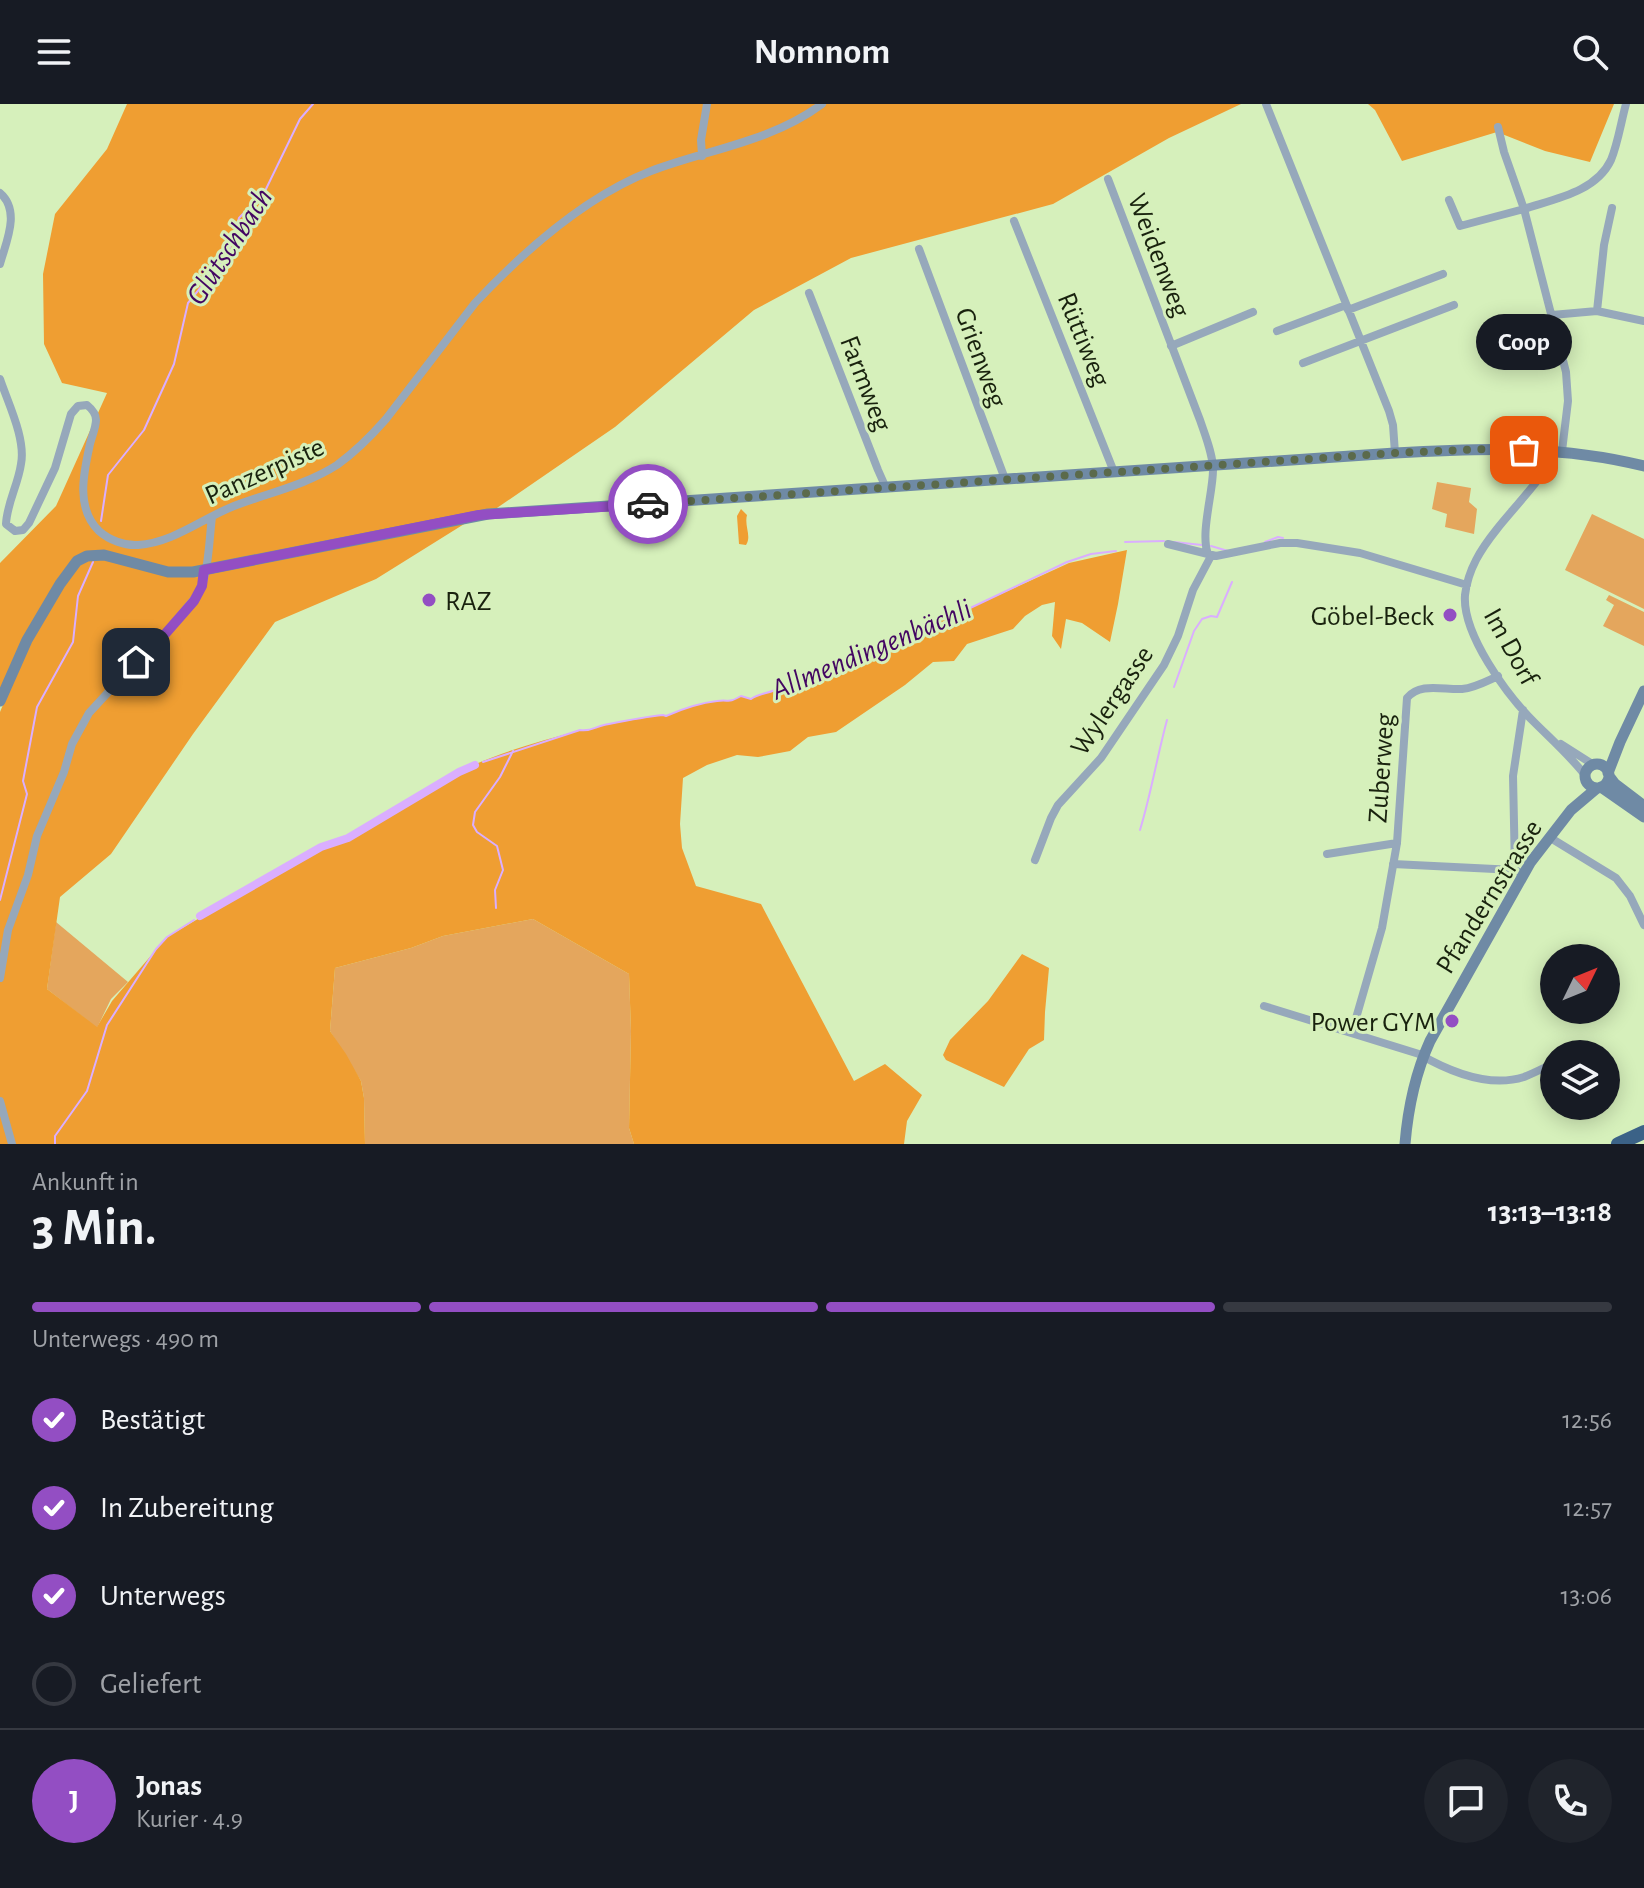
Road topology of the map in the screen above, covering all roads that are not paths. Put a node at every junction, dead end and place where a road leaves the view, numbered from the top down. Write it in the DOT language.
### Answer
graph roads {
  1 [pos="707,104"];
  2 [pos="822,104"];
  3 [pos="1266,104"];
  4 [pos="1626,104"];
  5 [pos="1498,127"];
  6 [pos="702,156"];
  7 [pos="1108,179"];
  8 [pos="0,193"];
  9 [pos="1449,200"];
  10 [pos="1612,208"];
  11 [pos="1524,209"];
  12 [pos="1014,221"];
  13 [pos="919,249"];
  14 [pos="0,264"];
  15 [pos="1443,274"];
  16 [pos="809,293"];
  17 [pos="1454,305"];
  18 [pos="1347,307"];
  19 [pos="1597,311"];
  20 [pos="1253,312"];
  21 [pos="1552,315"];
  22 [pos="1644,321"];
  23 [pos="1277,331"];
  24 [pos="1360,340"];
  25 [pos="1171,346"];
  26 [pos="1303,363"];
  27 [pos="0,379"];
  28 [pos="1559,451"];
  29 [pos="1395,453"];
  30 [pos="1213,464"];
  31 [pos="1644,466"];
  32 [pos="1114,472"];
  33 [pos="1005,479"];
  34 [pos="886,488"];
  35 [pos="212,517"];
  36 [pos="1168,544"];
  37 [pos="1209,555"];
  38 [pos="204,570"];
  39 [pos="1467,585"];
  40 [pos="1498,676"];
  41 [pos="1644,691"];
  42 [pos="0,701"];
  43 [pos="1523,710"];
  44 [pos="1548,735"];
  45 [pos="1620,742"];
  46 [pos="1596,764"];
  47 [pos="1609,775"];
  48 [pos="1585,777"];
  49 [pos="1599,788"];
  50 [pos="1644,806"];
  51 [pos="1571,810"];
  52 [pos="1644,817"];
  53 [pos="1549,837"];
  54 [pos="1397,843"];
  55 [pos="1327,854"];
  56 [pos="1035,860"];
  57 [pos="1393,864"];
  58 [pos="1519,872"];
  59 [pos="1644,925"];
  60 [pos="0,978"];
  61 [pos="1264,1006"];
  62 [pos="1352,1032"];
  63 [pos="1423,1056"];
  64 [pos="1540,1070"];
  65 [pos="0,1101"];
  66 [pos="1644,1132"];
  67 [pos="12,1144"];
  68 [pos="1405,1144"];
  69 [pos="1618,1144"];
  1 -- 6 [label="street"];
  2 -- 6 [label="street, Panzerpiste"];
  3 -- 18 [label="street"];
  4 -- 11 [label="street"];
  5 -- 11 [label="street"];
  6 -- 35 [label="street, Panzerpiste"];
  7 -- 25 [label="street, Weidenweg"];
  8 -- 14 [label="street"];
  9 -- 11 [label="street"];
  10 -- 19 [label="street"];
  11 -- 21 [label="street"];
  12 -- 32 [label="street, Rüttiweg"];
  13 -- 33 [label="street, Grienweg"];
  15 -- 18 [label="street"];
  16 -- 34 [label="street, Farmweg"];
  17 -- 24 [label="street"];
  18 -- 23 [label="street"];
  18 -- 24 [label="street"];
  19 -- 21 [label="street"];
  19 -- 22 [label="street"];
  20 -- 25 [label="street, Weidenweg"];
  21 -- 28 [label="street"];
  24 -- 26 [label="street"];
  24 -- 29 [label="street"];
  25 -- 30 [label="street, Weidenweg"];
  27 -- 35 [label="street, Panzerpiste"];
  28 -- 29 [label="street"];
  28 -- 31 [label="street"];
  28 -- 39 [label="street, Im Dorf"];
  29 -- 30 [label="street"];
  30 -- 32 [label="street"];
  30 -- 37 [label="street, Wylergasse"];
  32 -- 33 [label="street"];
  33 -- 34 [label="street"];
  34 -- 38 [label="street"];
  35 -- 38 [label="street"];
  36 -- 37 [label="street"];
  37 -- 39 [label="street"];
  37 -- 56 [label="street, Wylergasse"];
  38 -- 42 [label="street"];
  38 -- 60 [label="street"];
  39 -- 40 [label="street, Im Dorf"];
  40 -- 43 [label="street, Im Dorf"];
  40 -- 54 [label="street, Zuberweg"];
  41 -- 45 [label="street"];
  43 -- 44 [label="street, Im Dorf"];
  43 -- 58 [label="street"];
  44 -- 46 [label="street, Im Dorf"];
  44 -- 48 [label="street, Im Dorf"];
  45 -- 46 [label="street"];
  45 -- 47 [label="street"];
  46 -- 47 [label="street"];
  46 -- 48 [label="street"];
  47 -- 49 [label="street"];
  47 -- 50 [label="street"];
  48 -- 49 [label="street"];
  48 -- 51 [label="street, Pfandernstrasse"];
  49 -- 51 [label="street, Pfandernstrasse"];
  49 -- 52 [label="street"];
  51 -- 53 [label="street, Pfandernstrasse"];
  53 -- 58 [label="street, Pfandernstrasse"];
  53 -- 59 [label="street"];
  54 -- 55 [label="street, Zuberweg"];
  54 -- 57 [label="street, Zuberweg"];
  57 -- 58 [label="street"];
  57 -- 62 [label="street, Zuberweg"];
  58 -- 63 [label="street, Pfandernstrasse"];
  61 -- 62 [label="street"];
  62 -- 63 [label="street"];
  63 -- 64 [label="street"];
  63 -- 68 [label="street, Pfandernstrasse"];
  65 -- 67 [label="street"];
  66 -- 69 [label="highway"];
}
